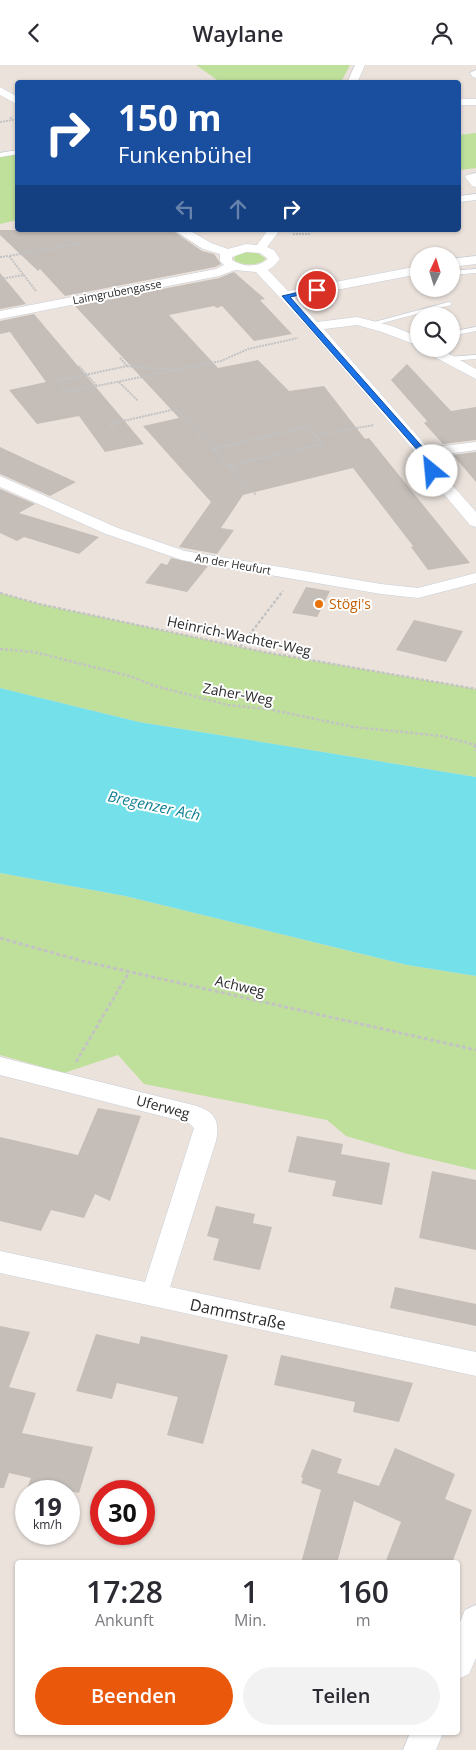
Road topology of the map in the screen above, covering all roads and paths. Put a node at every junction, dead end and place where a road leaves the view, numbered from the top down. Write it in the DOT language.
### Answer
graph roads {
  1 [pos="360,65"];
  2 [pos="353,80"];
  3 [pos="0,90"];
  4 [pos="15,101"];
  5 [pos="461,102"];
  6 [pos="476,102"];
  7 [pos="6,113"];
  8 [pos="0,122"];
  9 [pos="15,153"];
  10 [pos="0,155"];
  11 [pos="476,176"];
  12 [pos="476,184"];
  13 [pos="476,197"];
  14 [pos="461,199"];
  15 [pos="461,205"];
  16 [pos="476,206"];
  17 [pos="183,232"];
  18 [pos="273,232"];
  19 [pos="290,234"];
  20 [pos="310,234"];
  21 [pos="80,243"];
  22 [pos="260,249"];
  23 [pos="229,253"];
  24 [pos="9,256"];
  25 [pos="0,257"];
  26 [pos="476,260"];
  27 [pos="460,262"];
  28 [pos="234,266"];
  29 [pos="259,268"];
  30 [pos="476,271"];
  31 [pos="410,272"];
  32 [pos="460,272"];
  33 [pos="24,275"];
  34 [pos="0,279"];
  35 [pos="286,296"];
  36 [pos="449,304"];
  37 [pos="48,305"];
  38 [pos="0,315"];
  39 [pos="371,324"];
  40 [pos="476,329"];
  41 [pos="317,330"];
  42 [pos="460,332"];
  43 [pos="410,339"];
  44 [pos="444,357"];
  45 [pos="476,357"];
  46 [pos="120,358"];
  47 [pos="448,359"];
  48 [pos="79,366"];
  49 [pos="127,366"];
  50 [pos="177,370"];
  51 [pos="87,374"];
  52 [pos="476,375"];
  53 [pos="119,382"];
  54 [pos="97,386"];
  55 [pos="138,401"];
  56 [pos="397,422"];
  57 [pos="114,429"];
  58 [pos="315,435"];
  59 [pos="476,446"];
  60 [pos="212,449"];
  61 [pos="424,453"];
  62 [pos="228,466"];
  63 [pos="0,481"];
  64 [pos="256,495"];
  65 [pos="476,522"];
  66 [pos="295,575"];
  67 [pos="476,578"];
  68 [pos="0,593"];
  69 [pos="240,647"];
  70 [pos="0,649"];
  71 [pos="476,689"];
  72 [pos="475,745"];
  73 [pos="476,751"];
  74 [pos="0,938"];
  75 [pos="129,972"];
  76 [pos="476,1051"];
  77 [pos="0,1066"];
  78 [pos="66,1082"];
  79 [pos="0,1262"];
  80 [pos="154,1296"];
  81 [pos="476,1364"];
  82 [pos="476,1621"];
  83 [pos="460,1658"];
  84 [pos="425,1735"];
  85 [pos="419,1750"];
  1 -- 2 [label="street"];
  3 -- 4 [label="street"];
  5 -- 6 [label="street"];
  7 -- 8 [label="path"];
  9 -- 10 [label="lane"];
  11 -- 12 [label="street"];
  13 -- 14 [label="street"];
  15 -- 16 [label="street"];
  17 -- 23 [label="street"];
  18 -- 22 [label="street"];
  19 -- 20 [label="path"];
  21 -- 24 [label="path"];
  22 -- 23 [label="street"];
  22 -- 29 [label="street"];
  23 -- 28 [label="street"];
  24 -- 25 [label="path"];
  24 -- 33 [label="path"];
  26 -- 27 [label="street"];
  28 -- 29 [label="street"];
  28 -- 37 [label="street, Laimgrubengasse"];
  29 -- 35 [label="street"];
  30 -- 32 [label="lane"];
  31 -- 35 [label="street"];
  33 -- 34 [label="path"];
  33 -- 37 [label="path"];
  35 -- 41 [label="street"];
  36 -- 39 [label="lane"];
  37 -- 38 [label="street, Laimgrubengasse"];
  39 -- 41 [label="street"];
  39 -- 43 [label="street"];
  40 -- 42 [label="lane"];
  41 -- 50 [label="path"];
  41 -- 56 [label="street"];
  44 -- 47 [label="street"];
  45 -- 47 [label="lane"];
  46 -- 49 [label="path"];
  47 -- 52 [label="street"];
  48 -- 51 [label="path"];
  49 -- 50 [label="path"];
  49 -- 51 [label="path"];
  50 -- 53 [label="path"];
  51 -- 54 [label="path"];
  51 -- 54 [label="path"];
  53 -- 54 [label="path"];
  53 -- 55 [label="path"];
  56 -- 58 [label="path"];
  56 -- 61 [label="street"];
  57 -- 60 [label="path"];
  58 -- 60 [label="path"];
  58 -- 62 [label="path"];
  59 -- 61 [label="street"];
  60 -- 62 [label="path"];
  61 -- 65 [label="street"];
  62 -- 64 [label="path"];
  63 -- 66 [label="street, An der Heufurt"];
  66 -- 67 [label="street, An der Heufurt"];
  66 -- 69 [label="path"];
  68 -- 69 [label="path, Heinrich-Wachter-Weg"];
  69 -- 71 [label="path, Heinrich-Wachter-Weg"];
  70 -- 72 [label="path, Zaher-Weg"];
  72 -- 73 [label="path"];
  74 -- 75 [label="path, Achweg"];
  75 -- 76 [label="path, Achweg"];
  75 -- 78 [label="path"];
  77 -- 78 [label="street, Uferweg"];
  78 -- 80 [label="street, Uferweg"];
  79 -- 80 [label="street, Dammstraße"];
  80 -- 81 [label="street, Dammstraße"];
  82 -- 83 [label="street"];
  84 -- 85 [label="street"];
}
